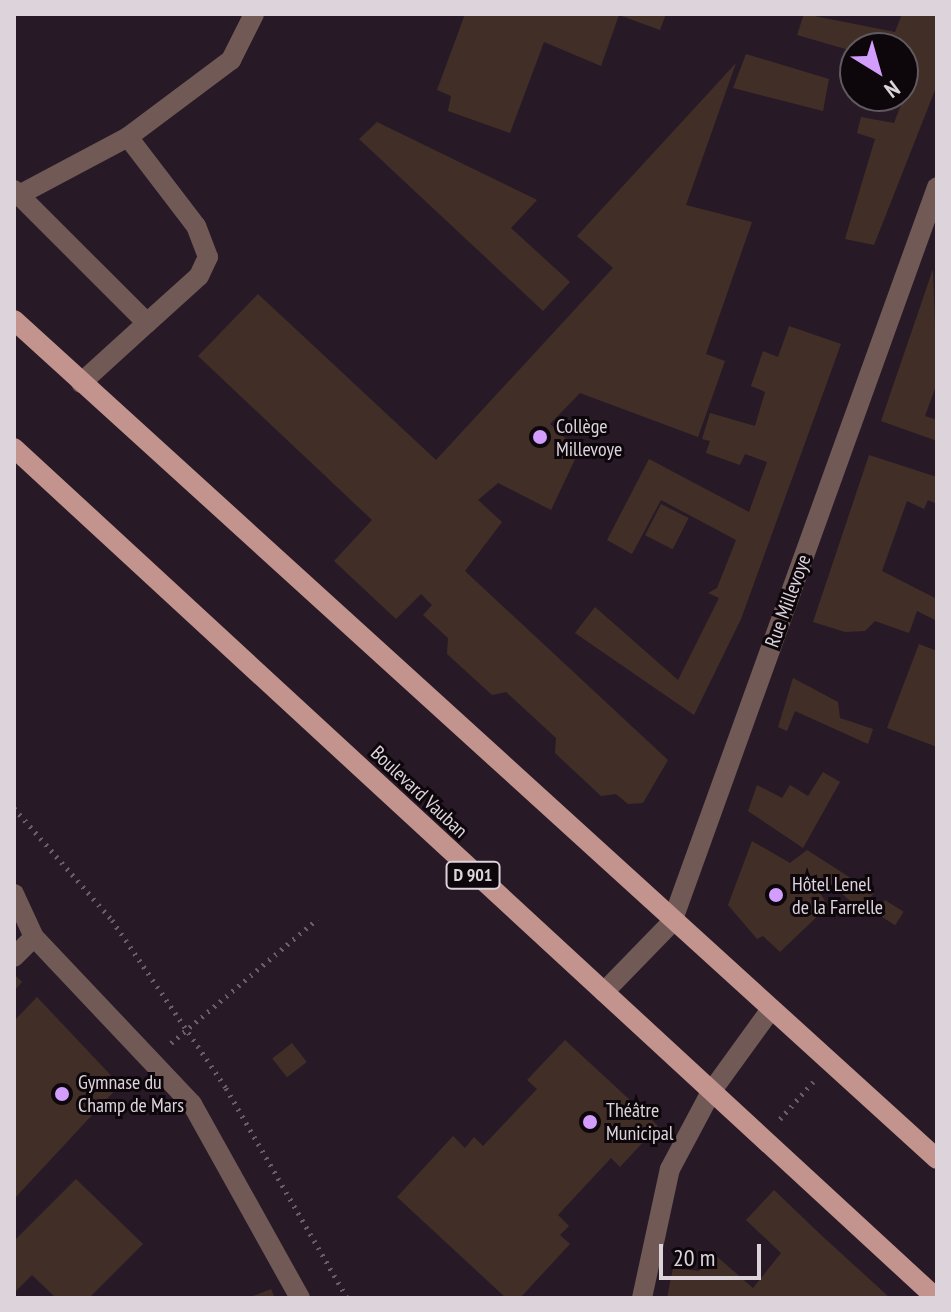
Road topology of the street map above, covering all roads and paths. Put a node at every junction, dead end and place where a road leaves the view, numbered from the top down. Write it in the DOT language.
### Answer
graph roads {
  1 [pos="254,14"];
  2 [pos="128,137"];
  3 [pos="937,187"];
  4 [pos="17,192"];
  5 [pos="14,320"];
  6 [pos="147,323"];
  7 [pos="81,383"];
  8 [pos="14,448"];
  9 [pos="14,808"];
  10 [pos="14,894"];
  11 [pos="317,919"];
  12 [pos="672,922"];
  13 [pos="34,937"];
  14 [pos="14,957"];
  15 [pos="604,992"];
  16 [pos="769,1012"];
  17 [pos="185,1028"];
  18 [pos="154,1061"];
  19 [pos="830,1063"];
  20 [pos="711,1092"];
  21 [pos="762,1138"];
  22 [pos="937,1159"];
  23 [pos="300,1298"];
  24 [pos="347,1298"];
  25 [pos="642,1298"];
  26 [pos="936,1298"];
  1 -- 2 [label="street"];
  2 -- 4 [label="street"];
  2 -- 6 [label="street"];
  3 -- 12 [label="street, Rue Millevoye"];
  4 -- 6 [label="street"];
  5 -- 7 [label="main road"];
  6 -- 7 [label="street"];
  7 -- 12 [label="main road"];
  8 -- 15 [label="main road, Boulevard Vauban / D 901"];
  9 -- 17 [label="path"];
  10 -- 13 [label="street"];
  11 -- 17 [label="path"];
  12 -- 15 [label="street, Rue Millevoye"];
  12 -- 16 [label="main road"];
  13 -- 14 [label="street"];
  13 -- 18 [label="street"];
  15 -- 20 [label="main road, Boulevard Vauban / D 901"];
  16 -- 19 [label="main road"];
  16 -- 20 [label="street"];
  17 -- 18 [label="path"];
  17 -- 24 [label="path"];
  18 -- 23 [label="street"];
  19 -- 21 [label="path"];
  19 -- 22 [label="main road"];
  20 -- 21 [label="main road, Boulevard Vauban / D 901"];
  20 -- 25 [label="street"];
  21 -- 26 [label="main road, Boulevard Vauban / D 901"];
}
